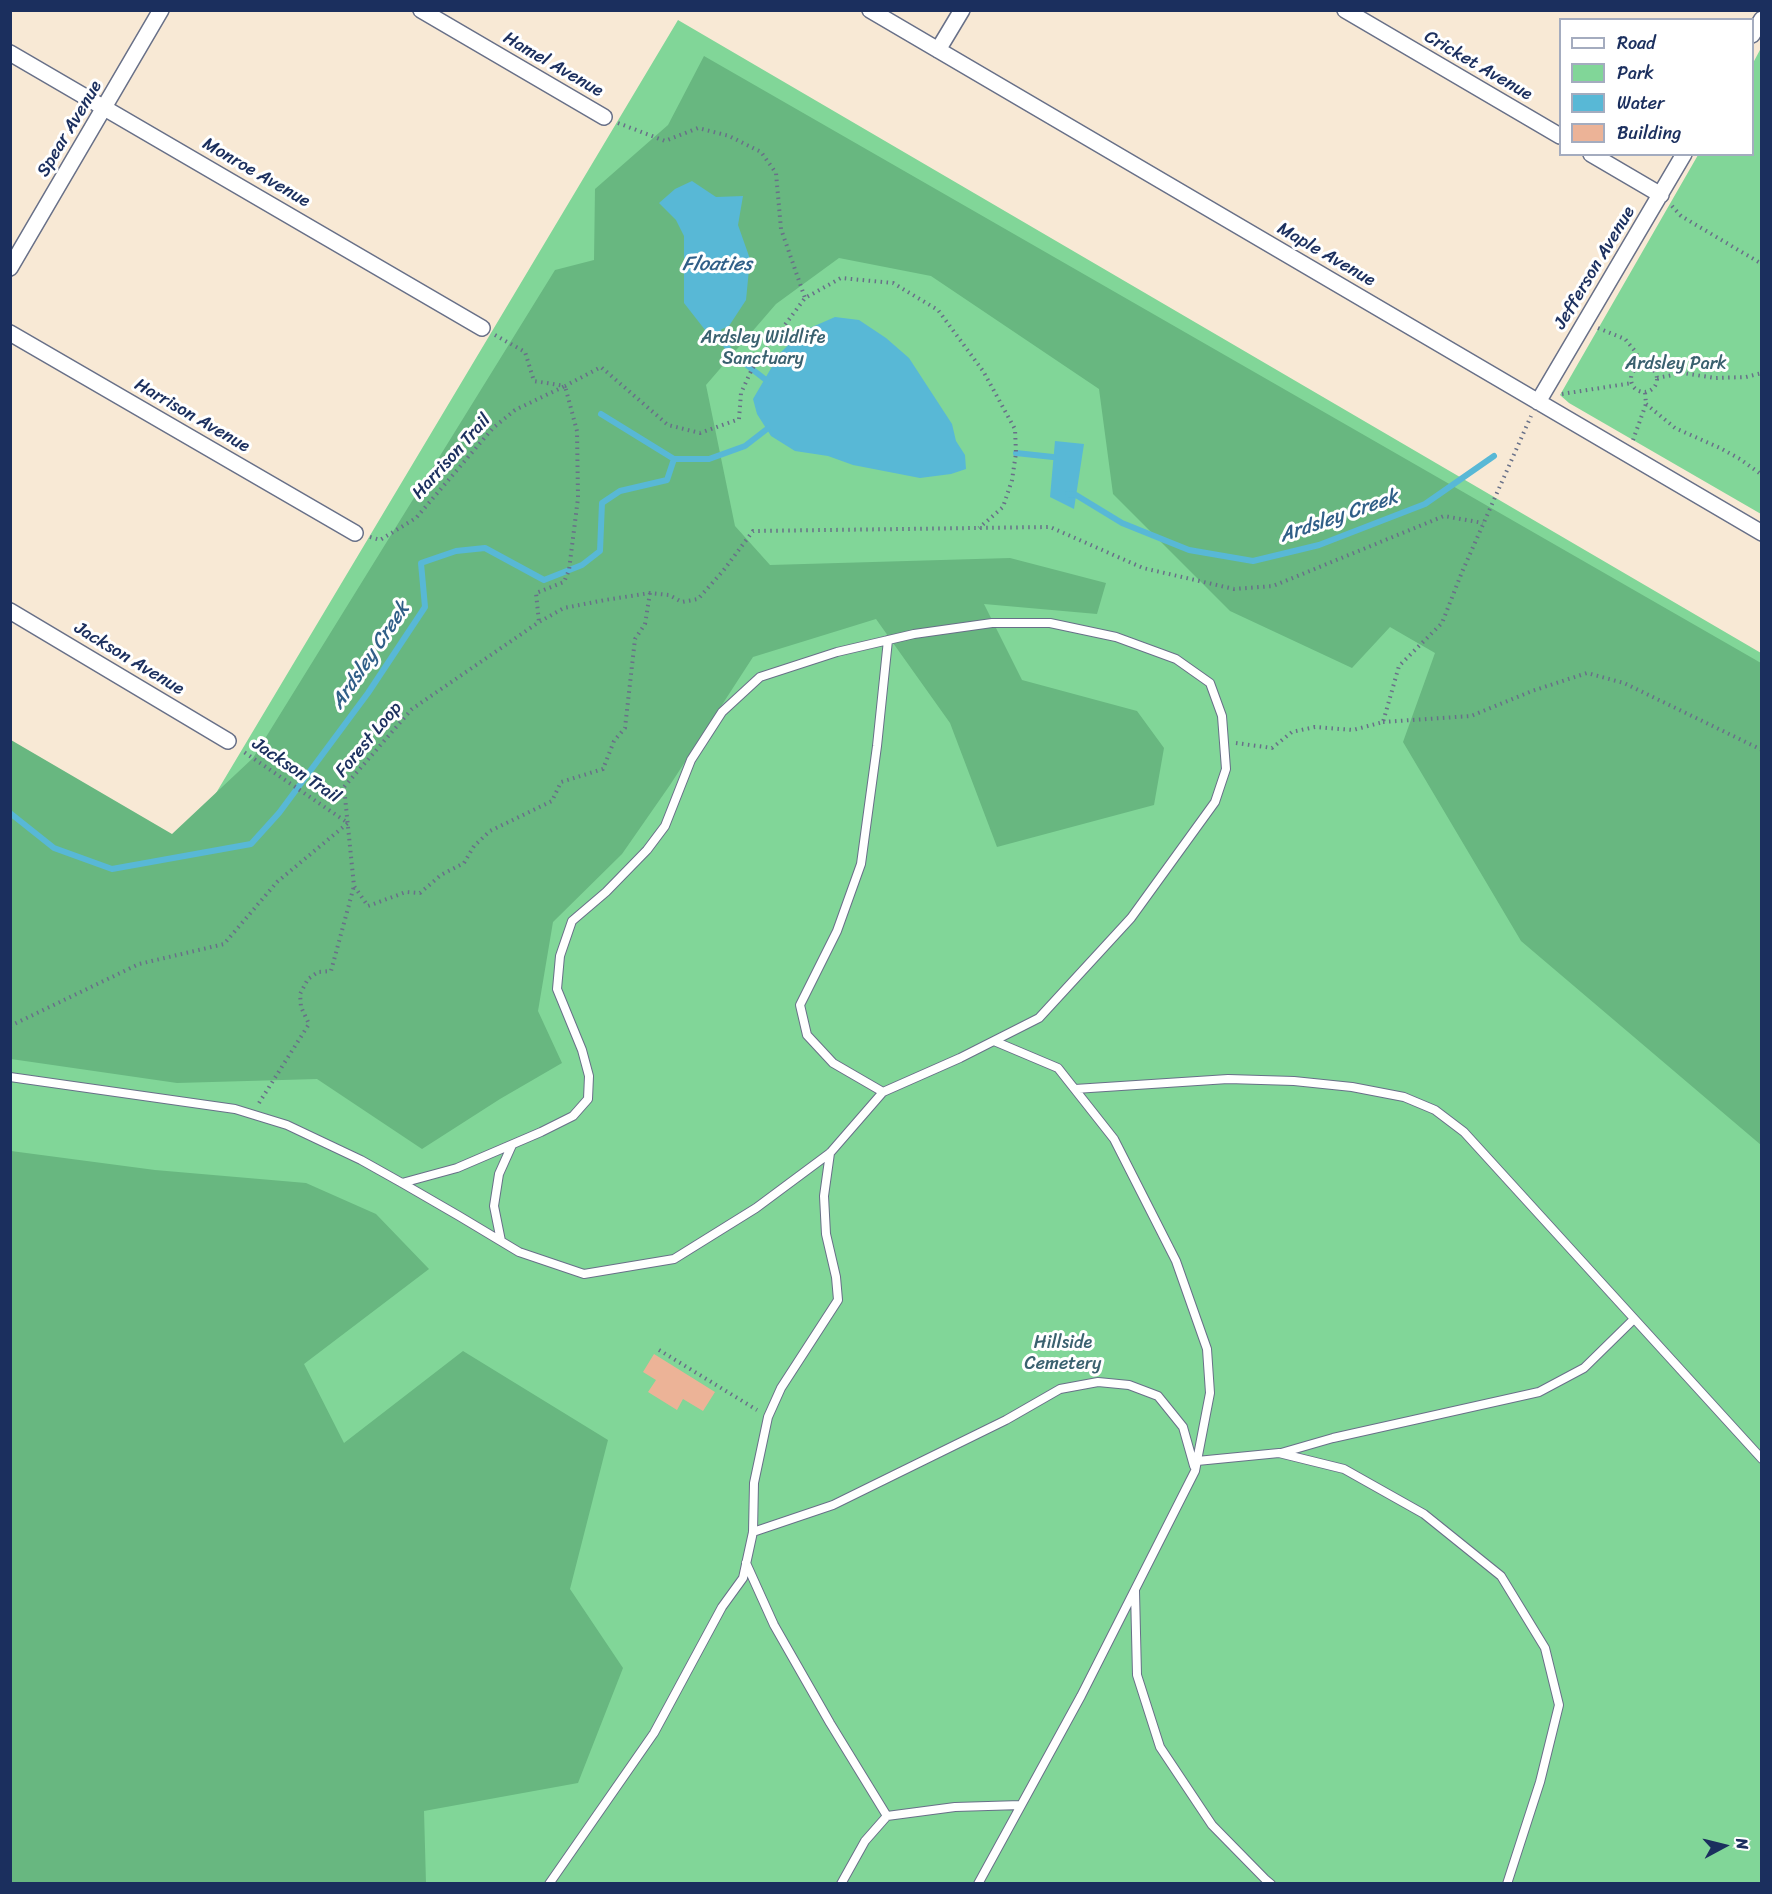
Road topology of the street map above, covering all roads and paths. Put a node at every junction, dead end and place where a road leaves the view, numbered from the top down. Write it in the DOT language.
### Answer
graph roads {
  1 [pos="161,10"];
  2 [pos="421,10"];
  3 [pos="870,10"];
  4 [pos="962,10"];
  5 [pos="1345,10"];
  6 [pos="938,50"];
  7 [pos="10,53"];
  8 [pos="106,107"];
  9 [pos="603,117"];
  10 [pos="1559,135"];
  11 [pos="1595,156"];
  12 [pos="1683,156"];
  13 [pos="1665,199"];
  14 [pos="1761,264"];
  15 [pos="10,268"];
  16 [pos="805,298"];
  17 [pos="482,328"];
  18 [pos="1598,328"];
  19 [pos="10,333"];
  20 [pos="1642,367"];
  21 [pos="1761,373"];
  22 [pos="1657,378"];
  23 [pos="1632,383"];
  24 [pos="565,387"];
  25 [pos="1645,392"];
  26 [pos="1560,395"];
  27 [pos="1538,402"];
  28 [pos="1646,404"];
  29 [pos="1633,440"];
  30 [pos="1761,475"];
  31 [pos="1483,523"];
  32 [pos="978,528"];
  33 [pos="355,533"];
  34 [pos="1761,533"];
  35 [pos="650,593"];
  36 [pos="10,611"];
  37 [pos="539,622"];
  38 [pos="888,640"];
  39 [pos="1383,722"];
  40 [pos="228,741"];
  41 [pos="1224,741"];
  42 [pos="1761,750"];
  43 [pos="348,823"];
  44 [pos="354,886"];
  45 [pos="10,1026"];
  46 [pos="994,1041"];
  47 [pos="10,1077"];
  48 [pos="1075,1089"];
  49 [pos="883,1092"];
  50 [pos="253,1114"];
  51 [pos="512,1145"];
  52 [pos="830,1154"];
  53 [pos="402,1183"];
  54 [pos="501,1241"];
  55 [pos="1634,1319"];
  56 [pos="659,1350"];
  57 [pos="768,1417"];
  58 [pos="1749,1444"];
  59 [pos="1761,1449"];
  60 [pos="1279,1453"];
  61 [pos="1761,1458"];
  62 [pos="1197,1461"];
  63 [pos="1195,1470"];
  64 [pos="753,1532"];
  65 [pos="746,1563"];
  66 [pos="1135,1589"];
  67 [pos="1021,1806"];
  68 [pos="887,1816"];
  69 [pos="549,1884"];
  70 [pos="841,1884"];
  71 [pos="978,1884"];
  72 [pos="1271,1884"];
  73 [pos="1507,1884"];
  1 -- 8 [label="street, Spear Avenue"];
  2 -- 9 [label="street, Hamel Avenue"];
  3 -- 6 [label="street, Maple Avenue"];
  4 -- 6 [label="street"];
  5 -- 10 [label="street, Cricket Avenue"];
  6 -- 27 [label="street, Maple Avenue"];
  7 -- 8 [label="street, Monroe Avenue"];
  8 -- 15 [label="street, Spear Avenue"];
  8 -- 17 [label="street, Monroe Avenue"];
  9 -- 16 [label="path"];
  11 -- 13 [label="street"];
  12 -- 13 [label="street, Jefferson Avenue"];
  13 -- 14 [label="path"];
  13 -- 27 [label="street, Jefferson Avenue"];
  16 -- 24 [label="path, Harrison Trail"];
  16 -- 32 [label="path"];
  17 -- 24 [label="path"];
  18 -- 20 [label="path"];
  19 -- 33 [label="street, Harrison Avenue"];
  20 -- 22 [label="path"];
  20 -- 23 [label="path"];
  21 -- 22 [label="path"];
  22 -- 25 [label="path"];
  23 -- 25 [label="path"];
  23 -- 26 [label="path"];
  24 -- 33 [label="path, Harrison Trail"];
  24 -- 37 [label="path"];
  25 -- 28 [label="path"];
  27 -- 31 [label="path"];
  27 -- 34 [label="street, Maple Avenue"];
  28 -- 29 [label="path"];
  28 -- 30 [label="path"];
  31 -- 32 [label="path"];
  31 -- 39 [label="path"];
  32 -- 35 [label="path"];
  35 -- 37 [label="path, Forest Loop"];
  35 -- 44 [label="path"];
  36 -- 40 [label="street, Jackson Avenue"];
  37 -- 43 [label="path, Forest Loop"];
  38 -- 41 [label="lane"];
  38 -- 49 [label="lane"];
  38 -- 51 [label="lane"];
  39 -- 41 [label="path"];
  39 -- 42 [label="path"];
  40 -- 43 [label="path, Jackson Trail"];
  41 -- 46 [label="lane"];
  43 -- 44 [label="path, Forest Loop"];
  43 -- 45 [label="path"];
  44 -- 50 [label="path"];
  46 -- 48 [label="lane"];
  46 -- 49 [label="lane"];
  47 -- 50 [label="lane"];
  48 -- 55 [label="lane"];
  48 -- 62 [label="lane"];
  49 -- 52 [label="lane"];
  50 -- 53 [label="lane"];
  51 -- 53 [label="lane"];
  51 -- 54 [label="lane"];
  52 -- 54 [label="lane"];
  52 -- 57 [label="lane"];
  53 -- 54 [label="lane"];
  55 -- 58 [label="lane"];
  55 -- 60 [label="lane"];
  56 -- 57 [label="path"];
  57 -- 64 [label="lane"];
  58 -- 59 [label="lane"];
  58 -- 61 [label="lane"];
  60 -- 62 [label="lane"];
  60 -- 73 [label="lane"];
  62 -- 63 [label="lane"];
  63 -- 64 [label="lane"];
  63 -- 66 [label="lane"];
  64 -- 65 [label="lane"];
  65 -- 68 [label="lane"];
  65 -- 69 [label="lane"];
  66 -- 67 [label="lane"];
  66 -- 72 [label="lane"];
  67 -- 68 [label="lane"];
  67 -- 71 [label="lane"];
  68 -- 70 [label="lane"];
}
